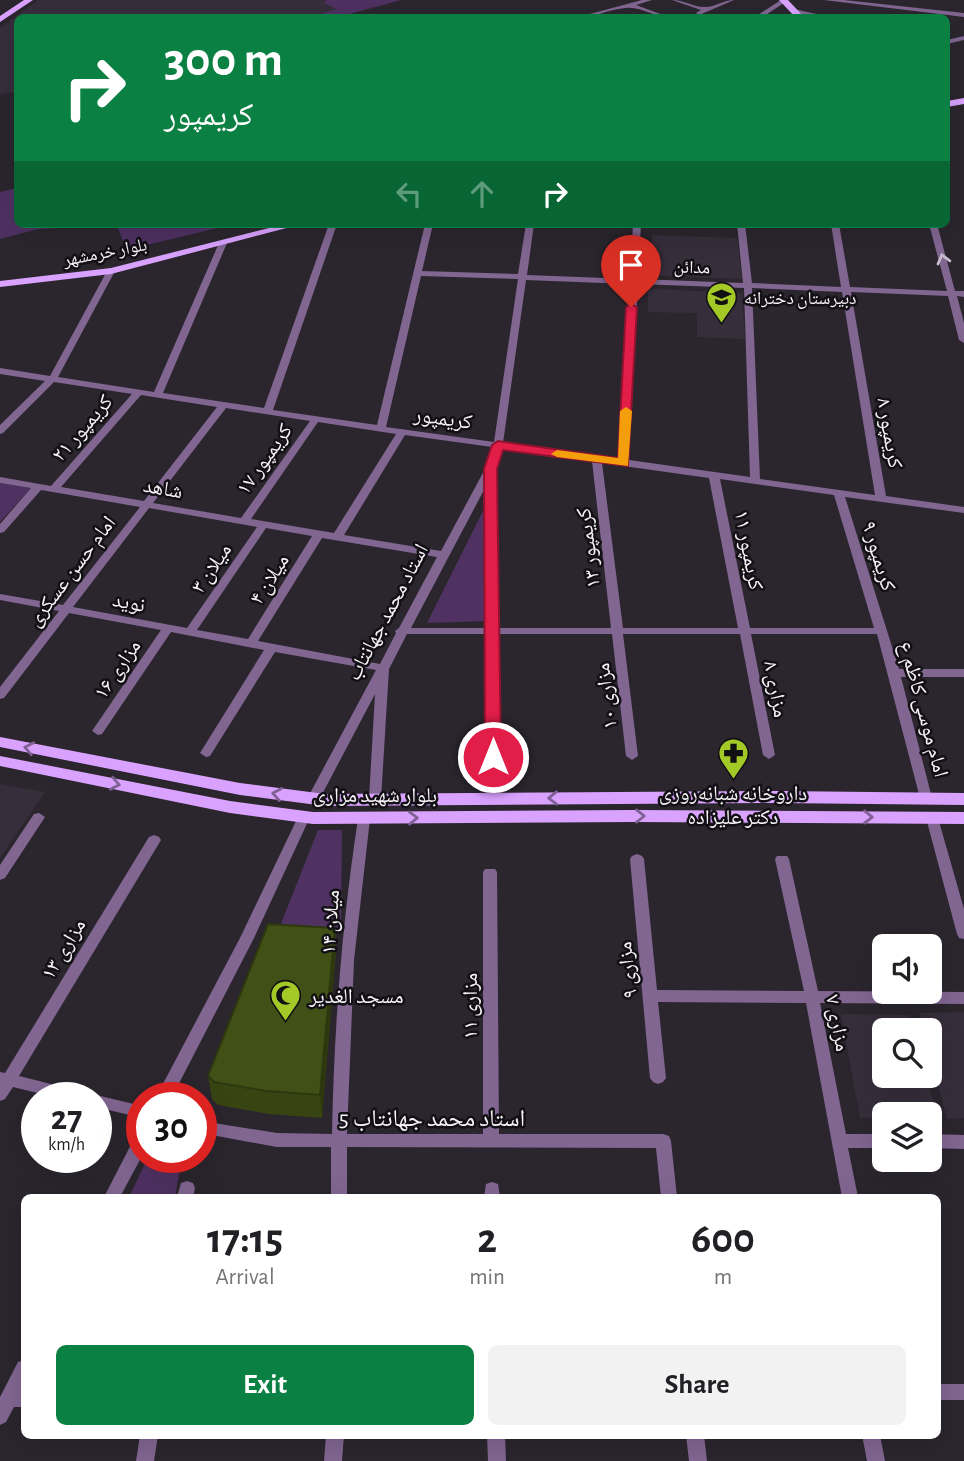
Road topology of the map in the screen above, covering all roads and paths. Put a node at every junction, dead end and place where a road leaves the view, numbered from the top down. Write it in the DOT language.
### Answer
graph roads {
  1 [pos="29,0"];
  2 [pos="649,0"];
  3 [pos="675,0"];
  4 [pos="731,0"];
  5 [pos="827,0"];
  6 [pos="783,1"];
  7 [pos="930,4"];
  8 [pos="629,5"];
  9 [pos="709,10"];
  10 [pos="908,10"];
  11 [pos="699,13"];
  12 [pos="939,13"];
  13 [pos="595,14"];
  14 [pos="656,14"];
  15 [pos="762,14"];
  16 [pos="798,14"];
  17 [pos="900,14"];
  18 [pos="964,15"];
  19 [pos="0,20"];
  20 [pos="261,228"];
  21 [pos="264,228"];
  22 [pos="332,228"];
  23 [pos="429,228"];
  24 [pos="529,228"];
  25 [pos="637,228"];
  26 [pos="741,228"];
  27 [pos="836,228"];
  28 [pos="934,228"];
  29 [pos="223,243"];
  30 [pos="111,271"];
  31 [pos="419,274"];
  32 [pos="0,277"];
  33 [pos="521,277"];
  34 [pos="633,281"];
  35 [pos="0,284"];
  36 [pos="748,285"];
  37 [pos="846,290"];
  38 [pos="952,294"];
  39 [pos="964,294"];
  40 [pos="307,297"];
  41 [pos="964,340"];
  42 [pos="0,371"];
  43 [pos="53,378"];
  44 [pos="139,391"];
  45 [pos="158,394"];
  46 [pos="224,404"];
  47 [pos="268,411"];
  48 [pos="316,419"];
  49 [pos="381,429"];
  50 [pos="0,431"];
  51 [pos="402,432"];
  52 [pos="498,445"];
  53 [pos="597,459"];
  54 [pos="624,463"];
  55 [pos="175,467"];
  56 [pos="490,469"];
  57 [pos="714,476"];
  58 [pos="0,480"];
  59 [pos="755,481"];
  60 [pos="38,486"];
  61 [pos="54,489"];
  62 [pos="839,493"];
  63 [pos="881,499"];
  64 [pos="146,505"];
  65 [pos="964,511"];
  66 [pos="244,521"];
  67 [pos="264,524"];
  68 [pos="0,530"];
  69 [pos="319,534"];
  70 [pos="337,537"];
  71 [pos="444,555"];
  72 [pos="0,597"];
  73 [pos="66,610"];
  74 [pos="168,629"];
  75 [pos="401,631"];
  76 [pos="493,631"];
  77 [pos="881,631"];
  78 [pos="618,632"];
  79 [pos="745,632"];
  80 [pos="189,633"];
  81 [pos="251,644"];
  82 [pos="271,648"];
  83 [pos="383,668"];
  84 [pos="894,673"];
  85 [pos="964,673"];
  86 [pos="0,695"];
  87 [pos="98,731"];
  88 [pos="0,742"];
  89 [pos="206,753"];
  90 [pos="769,755"];
  91 [pos="632,756"];
  92 [pos="493,757"];
  93 [pos="0,761"];
  94 [pos="98,761"];
  95 [pos="87,779"];
  96 [pos="926,798"];
  97 [pos="313,799"];
  98 [pos="375,799"];
  99 [pos="964,799"];
  100 [pos="39,817"];
  101 [pos="304,817"];
  102 [pos="932,818"];
  103 [pos="964,818"];
  104 [pos="364,819"];
  105 [pos="153,840"];
  106 [pos="636,859"];
  107 [pos="782,859"];
  108 [pos="490,872"];
  109 [pos="0,875"];
  110 [pos="964,934"];
  111 [pos="651,996"];
  112 [pos="812,997"];
  113 [pos="964,998"];
  114 [pos="658,1078"];
  115 [pos="4,1079"];
  116 [pos="172,1082"];
  117 [pos="0,1095"];
  118 [pos="217,1130"];
  119 [pos="339,1140"];
  120 [pos="839,1140"];
  121 [pos="491,1141"];
  122 [pos="872,1141"];
  123 [pos="942,1141"];
  124 [pos="964,1142"];
  125 [pos="126,1170"];
  126 [pos="114,1194"];
  127 [pos="339,1194"];
  128 [pos="669,1194"];
  129 [pos="849,1194"];
  130 [pos="21,1381"];
  131 [pos="941,1392"];
  132 [pos="964,1392"];
  133 [pos="17,1399"];
  134 [pos="0,1416"];
  135 [pos="148,1439"];
  136 [pos="335,1439"];
  137 [pos="496,1439"];
  138 [pos="695,1439"];
  139 [pos="872,1439"];
  140 [pos="145,1461"];
  141 [pos="333,1461"];
  142 [pos="497,1461"];
  143 [pos="698,1461"];
  144 [pos="876,1461"];
  1 -- 19 [label="main road"];
  2 -- 8 [label="street"];
  3 -- 9 [label="street"];
  4 -- 9 [label="street"];
  5 -- 10 [label="street"];
  6 -- 15 [label="street"];
  6 -- 16 [label="main road"];
  7 -- 12 [label="street"];
  8 -- 13 [label="street"];
  8 -- 14 [label="street"];
  9 -- 11 [label="street"];
  10 -- 12 [label="street"];
  10 -- 17 [label="street"];
  12 -- 18 [label="street"];
  20 -- 32 [label="main road, بلوار خرمشهر"];
  21 -- 29 [label="main road, بلوار خرمشهر"];
  22 -- 40 [label="street"];
  23 -- 31 [label="street"];
  24 -- 33 [label="street, استاد محمد جهانتاب"];
  25 -- 34 [label="street"];
  26 -- 36 [label="street"];
  27 -- 37 [label="street, کریمپور ۸"];
  38 -- 28 [label="street, one-way"];
  29 -- 30 [label="main road, بلوار خرمشهر"];
  29 -- 45 [label="street"];
  30 -- 35 [label="main road, بلوار خرمشهر"];
  30 -- 43 [label="street"];
  31 -- 33 [label="street, مدائن"];
  31 -- 49 [label="street"];
  33 -- 34 [label="street, مدائن"];
  33 -- 52 [label="street, استاد محمد جهانتاب"];
  34 -- 36 [label="street, مدائن"];
  34 -- 54 [label="street"];
  36 -- 37 [label="street, مدائن"];
  36 -- 59 [label="street"];
  37 -- 38 [label="street, مدائن"];
  37 -- 63 [label="street, کریمپور ۸"];
  38 -- 39 [label="street, مدائن"];
  38 -- 41 [label="street"];
  40 -- 47 [label="street"];
  42 -- 43 [label="street, کریمپور"];
  43 -- 44 [label="street, کریمپور"];
  43 -- 50 [label="street"];
  44 -- 45 [label="street, کریمپور"];
  44 -- 61 [label="street, کریمپور ۲۱"];
  45 -- 46 [label="street, کریمپور"];
  46 -- 47 [label="street, کریمپور"];
  46 -- 55 [label="street"];
  47 -- 48 [label="street, کریمپور"];
  48 -- 49 [label="street, کریمپور"];
  48 -- 66 [label="street, کریمپور ۱۷"];
  49 -- 51 [label="street, کریمپور"];
  51 -- 52 [label="street, کریمپور"];
  51 -- 70 [label="street"];
  52 -- 53 [label="street, کریمپور"];
  52 -- 56 [label="street, استاد محمد جهانتاب"];
  53 -- 54 [label="street, کریمپور"];
  53 -- 78 [label="street, کریمپور ۱۳"];
  54 -- 57 [label="street, کریمپور"];
  55 -- 64 [label="street"];
  56 -- 71 [label="street, استاد محمد جهانتاب"];
  56 -- 76 [label="street"];
  57 -- 59 [label="street, کریمپور"];
  57 -- 79 [label="street, کریمپور ۱۱"];
  58 -- 60 [label="street, شاهد"];
  59 -- 62 [label="street, کریمپور"];
  60 -- 61 [label="street, شاهد"];
  60 -- 68 [label="street"];
  61 -- 64 [label="street, شاهد"];
  62 -- 63 [label="street, کریمپور"];
  62 -- 77 [label="street, کریمپور ۹"];
  63 -- 65 [label="street, کریمپور"];
  64 -- 66 [label="street, شاهد"];
  64 -- 73 [label="street, امام حسن عسکری"];
  66 -- 67 [label="street, شاهد"];
  67 -- 69 [label="street, شاهد"];
  67 -- 80 [label="street, میلان ۳"];
  69 -- 70 [label="street, شاهد"];
  69 -- 81 [label="street, میلان ۴"];
  70 -- 71 [label="street, شاهد"];
  71 -- 75 [label="street, استاد محمد جهانتاب"];
  72 -- 73 [label="street, نوید"];
  73 -- 74 [label="street, نوید"];
  73 -- 86 [label="street, امام حسن عسکری"];
  74 -- 80 [label="street, نوید"];
  74 -- 87 [label="street, مزاری ۱۶"];
  75 -- 76 [label="street"];
  75 -- 83 [label="street, استاد محمد جهانتاب"];
  76 -- 78 [label="street"];
  76 -- 92 [label="street"];
  77 -- 79 [label="street"];
  77 -- 84 [label="street, امام موسی کاظم ع"];
  78 -- 79 [label="street"];
  78 -- 91 [label="street, مزاری ۱۰"];
  79 -- 90 [label="street, مزاری ۸"];
  80 -- 81 [label="street, نوید"];
  81 -- 82 [label="street, نوید"];
  82 -- 83 [label="street, نوید"];
  82 -- 89 [label="street"];
  83 -- 97 [label="street, استاد محمد جهانتاب"];
  83 -- 98 [label="street"];
  84 -- 85 [label="street"];
  84 -- 96 [label="street, امام موسی کاظم ع"];
  94 -- 88 [label="main road, بلوار شهید مزاری, one-way"];
  93 -- 95 [label="main road, بلوار شهید مزاری"];
  94 -- 95 [label="main road"];
  97 -- 94 [label="main road, بلوار شهید مزاری, one-way"];
  95 -- 101 [label="main road, بلوار شهید مزاری, one-way"];
  96 -- 98 [label="main road, بلوار شهید مزاری, one-way"];
  96 -- 99 [label="main road, بلوار شهید مزاری"];
  96 -- 102 [label="main road"];
  97 -- 98 [label="main road, بلوار شهید مزاری"];
  100 -- 109 [label="street"];
  101 -- 104 [label="main road, بلوار شهید مزاری"];
  101 -- 116 [label="street"];
  102 -- 103 [label="main road, بلوار شهید مزاری"];
  104 -- 102 [label="main road, بلوار شهید مزاری, one-way"];
  102 -- 110 [label="street"];
  104 -- 119 [label="street, میلان ۱۴"];
  105 -- 115 [label="street, مزاری ۱۳"];
  106 -- 111 [label="street, مزاری ۹"];
  107 -- 112 [label="street, مزاری ۷"];
  108 -- 121 [label="street, مزاری ۱۱"];
  111 -- 112 [label="street"];
  111 -- 114 [label="street, مزاری ۹"];
  112 -- 113 [label="street"];
  112 -- 120 [label="street, مزاری ۷"];
  115 -- 117 [label="street, مزاری ۱۳"];
  118 -- 119 [label="street, استاد محمد جهانتاب 5"];
  119 -- 121 [label="street, استاد محمد جهانتاب 5"];
  119 -- 127 [label="street, میلان ۱۴"];
  120 -- 122 [label="street"];
  120 -- 129 [label="street, مزاری ۷"];
  121 -- 128 [label="street, استاد محمد جهانتاب 5"];
  123 -- 124 [label="street"];
  125 -- 126 [label="street"];
  130 -- 133 [label="street"];
  131 -- 132 [label="street"];
  133 -- 134 [label="street"];
  135 -- 140 [label="street"];
  136 -- 141 [label="street"];
  137 -- 142 [label="street"];
  138 -- 143 [label="street"];
  139 -- 144 [label="street"];
}
